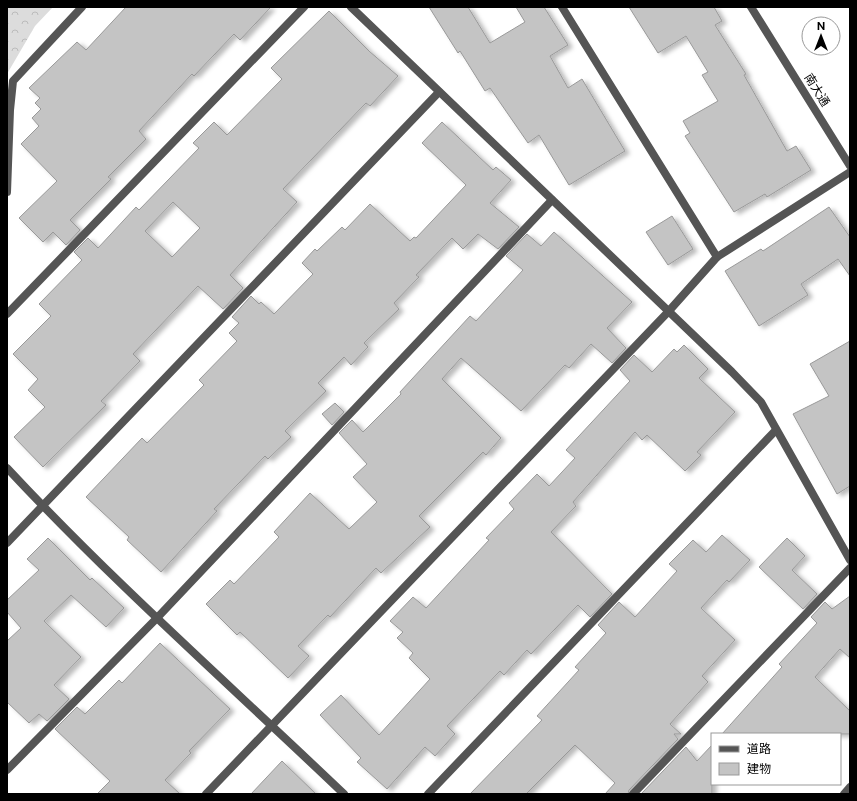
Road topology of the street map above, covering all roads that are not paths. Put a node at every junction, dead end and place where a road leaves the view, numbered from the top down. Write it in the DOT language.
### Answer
graph roads {
  1 [pos="82,7"];
  2 [pos="304,7"];
  3 [pos="352,7"];
  4 [pos="562,7"];
  5 [pos="751,7"];
  6 [pos="439,92"];
  7 [pos="850,166"];
  8 [pos="850,172"];
  9 [pos="7,192"];
  10 [pos="552,200"];
  11 [pos="717,257"];
  12 [pos="668,312"];
  13 [pos="7,314"];
  14 [pos="776,430"];
  15 [pos="7,468"];
  16 [pos="43,507"];
  17 [pos="7,543"];
  18 [pos="850,560"];
  19 [pos="850,568"];
  20 [pos="158,618"];
  21 [pos="272,725"];
  22 [pos="7,770"];
  23 [pos="850,787"];
  24 [pos="206,794"];
  25 [pos="344,794"];
  26 [pos="428,794"];
  27 [pos="633,794"];
  28 [pos="844,794"];
  1 -- 9 [label="street"];
  2 -- 13 [label="street"];
  3 -- 6 [label="street"];
  4 -- 11 [label="street"];
  5 -- 7 [label="street, 南大通"];
  6 -- 10 [label="street"];
  6 -- 16 [label="street"];
  8 -- 11 [label="street"];
  10 -- 12 [label="street"];
  10 -- 20 [label="street"];
  11 -- 12 [label="street"];
  12 -- 14 [label="street"];
  12 -- 21 [label="street"];
  14 -- 18 [label="street"];
  14 -- 26 [label="street"];
  15 -- 16 [label="street"];
  16 -- 17 [label="street"];
  16 -- 20 [label="street"];
  19 -- 27 [label="street"];
  20 -- 21 [label="street"];
  20 -- 22 [label="street"];
  21 -- 24 [label="street"];
  21 -- 25 [label="street"];
  23 -- 28 [label="street"];
}
